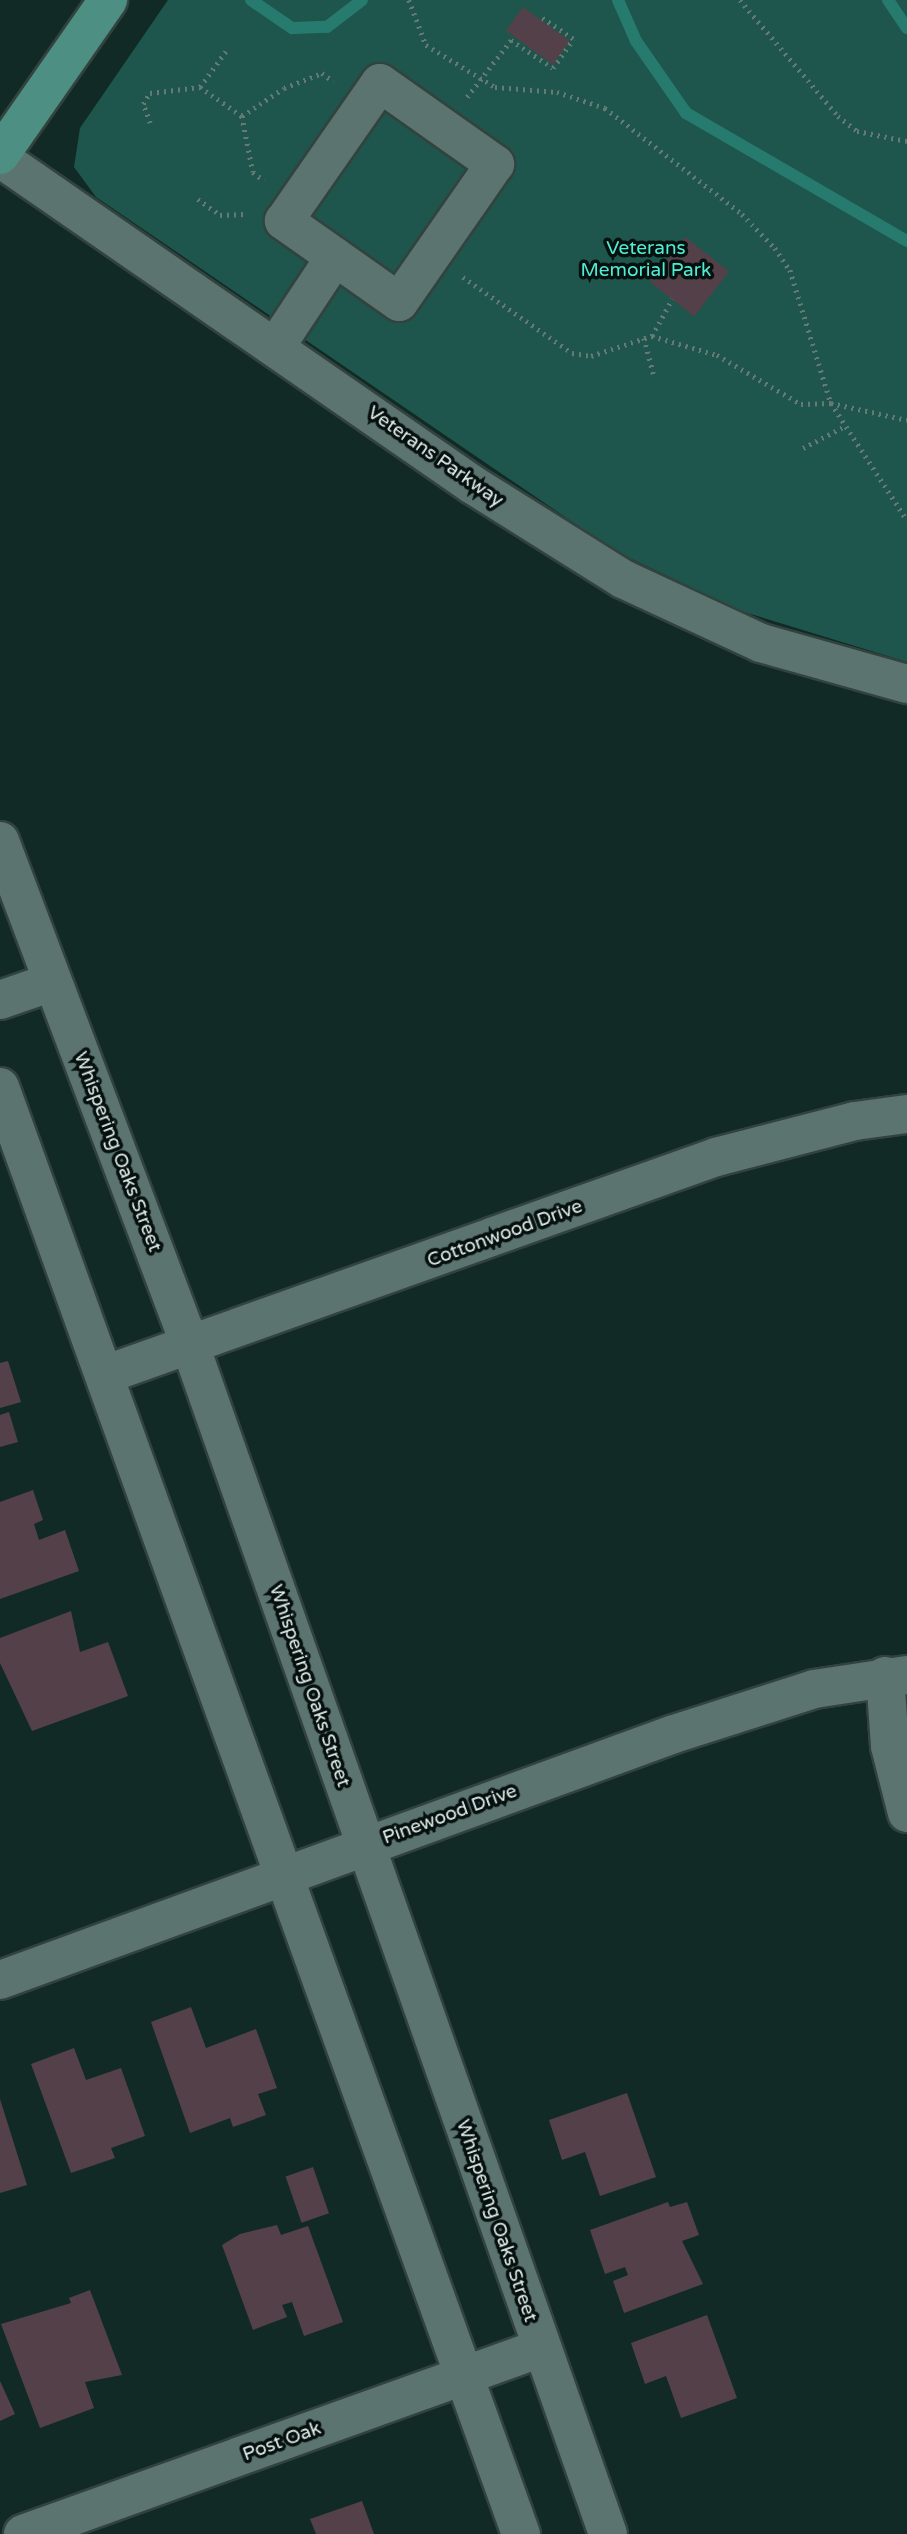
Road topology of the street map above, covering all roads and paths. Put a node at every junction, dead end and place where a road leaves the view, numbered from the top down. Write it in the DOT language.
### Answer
graph roads {
  1 [pos="108,0"];
  2 [pos="409,0"];
  3 [pos="740,0"];
  4 [pos="540,17"];
  5 [pos="226,51"];
  6 [pos="480,80"];
  7 [pos="200,87"];
  8 [pos="367,103"];
  9 [pos="242,116"];
  10 [pos="150,123"];
  11 [pos="907,141"];
  12 [pos="0,156"];
  13 [pos="198,199"];
  14 [pos="290,213"];
  15 [pos="431,255"];
  16 [pos="335,257"];
  17 [pos="672,299"];
  18 [pos="652,336"];
  19 [pos="644,338"];
  20 [pos="276,346"];
  21 [pos="654,376"];
  22 [pos="831,403"];
  23 [pos="907,420"];
  24 [pos="845,426"];
  25 [pos="803,448"];
  26 [pos="907,520"];
  27 [pos="907,684"];
  28 [pos="0,841"];
  29 [pos="52,982"];
  30 [pos="0,1000"];
  31 [pos="0,1087"];
  32 [pos="907,1114"];
  33 [pos="190,1345"];
  34 [pos="107,1374"];
  35 [pos="896,1676"];
  36 [pos="907,1813"];
  37 [pos="364,1846"];
  38 [pos="286,1874"];
  39 [pos="0,1980"];
  40 [pos="541,2348"];
  41 [pos="464,2377"];
  42 [pos="23,2534"];
  43 [pos="521,2534"];
  44 [pos="608,2534"];
  1 -- 12 [label="main road"];
  2 -- 6 [label="path"];
  3 -- 11 [label="path"];
  4 -- 6 [label="path"];
  5 -- 7 [label="path"];
  6 -- 22 [label="path"];
  7 -- 9 [label="path"];
  7 -- 10 [label="path"];
  8 -- 9 [label="path"];
  8 -- 14 [label="street"];
  8 -- 15 [label="street"];
  9 -- 14 [label="path"];
  12 -- 20 [label="street, Veterans Parkway"];
  13 -- 14 [label="path"];
  14 -- 16 [label="street"];
  15 -- 16 [label="street"];
  15 -- 19 [label="path"];
  16 -- 20 [label="street"];
  17 -- 18 [label="path"];
  18 -- 19 [label="path"];
  18 -- 22 [label="path"];
  19 -- 21 [label="path"];
  20 -- 27 [label="street, Veterans Parkway"];
  22 -- 23 [label="path"];
  22 -- 24 [label="path"];
  24 -- 25 [label="path"];
  24 -- 26 [label="path"];
  28 -- 29 [label="street, Whispering Oaks Street"];
  29 -- 30 [label="street"];
  29 -- 33 [label="street, Whispering Oaks Street"];
  31 -- 34 [label="street"];
  32 -- 33 [label="street, Cottonwood Drive"];
  33 -- 34 [label="street, Cottonwood Drive"];
  33 -- 37 [label="street, Whispering Oaks Street"];
  34 -- 38 [label="street"];
  35 -- 36 [label="street"];
  35 -- 37 [label="street, Pinewood Drive"];
  37 -- 38 [label="street, Pinewood Drive"];
  37 -- 40 [label="street, Whispering Oaks Street"];
  38 -- 39 [label="street, Pinewood Drive"];
  38 -- 41 [label="street"];
  40 -- 41 [label="street, Post Oak"];
  40 -- 44 [label="street, Whispering Oaks Street"];
  41 -- 42 [label="street, Post Oak"];
  41 -- 43 [label="street"];
}
